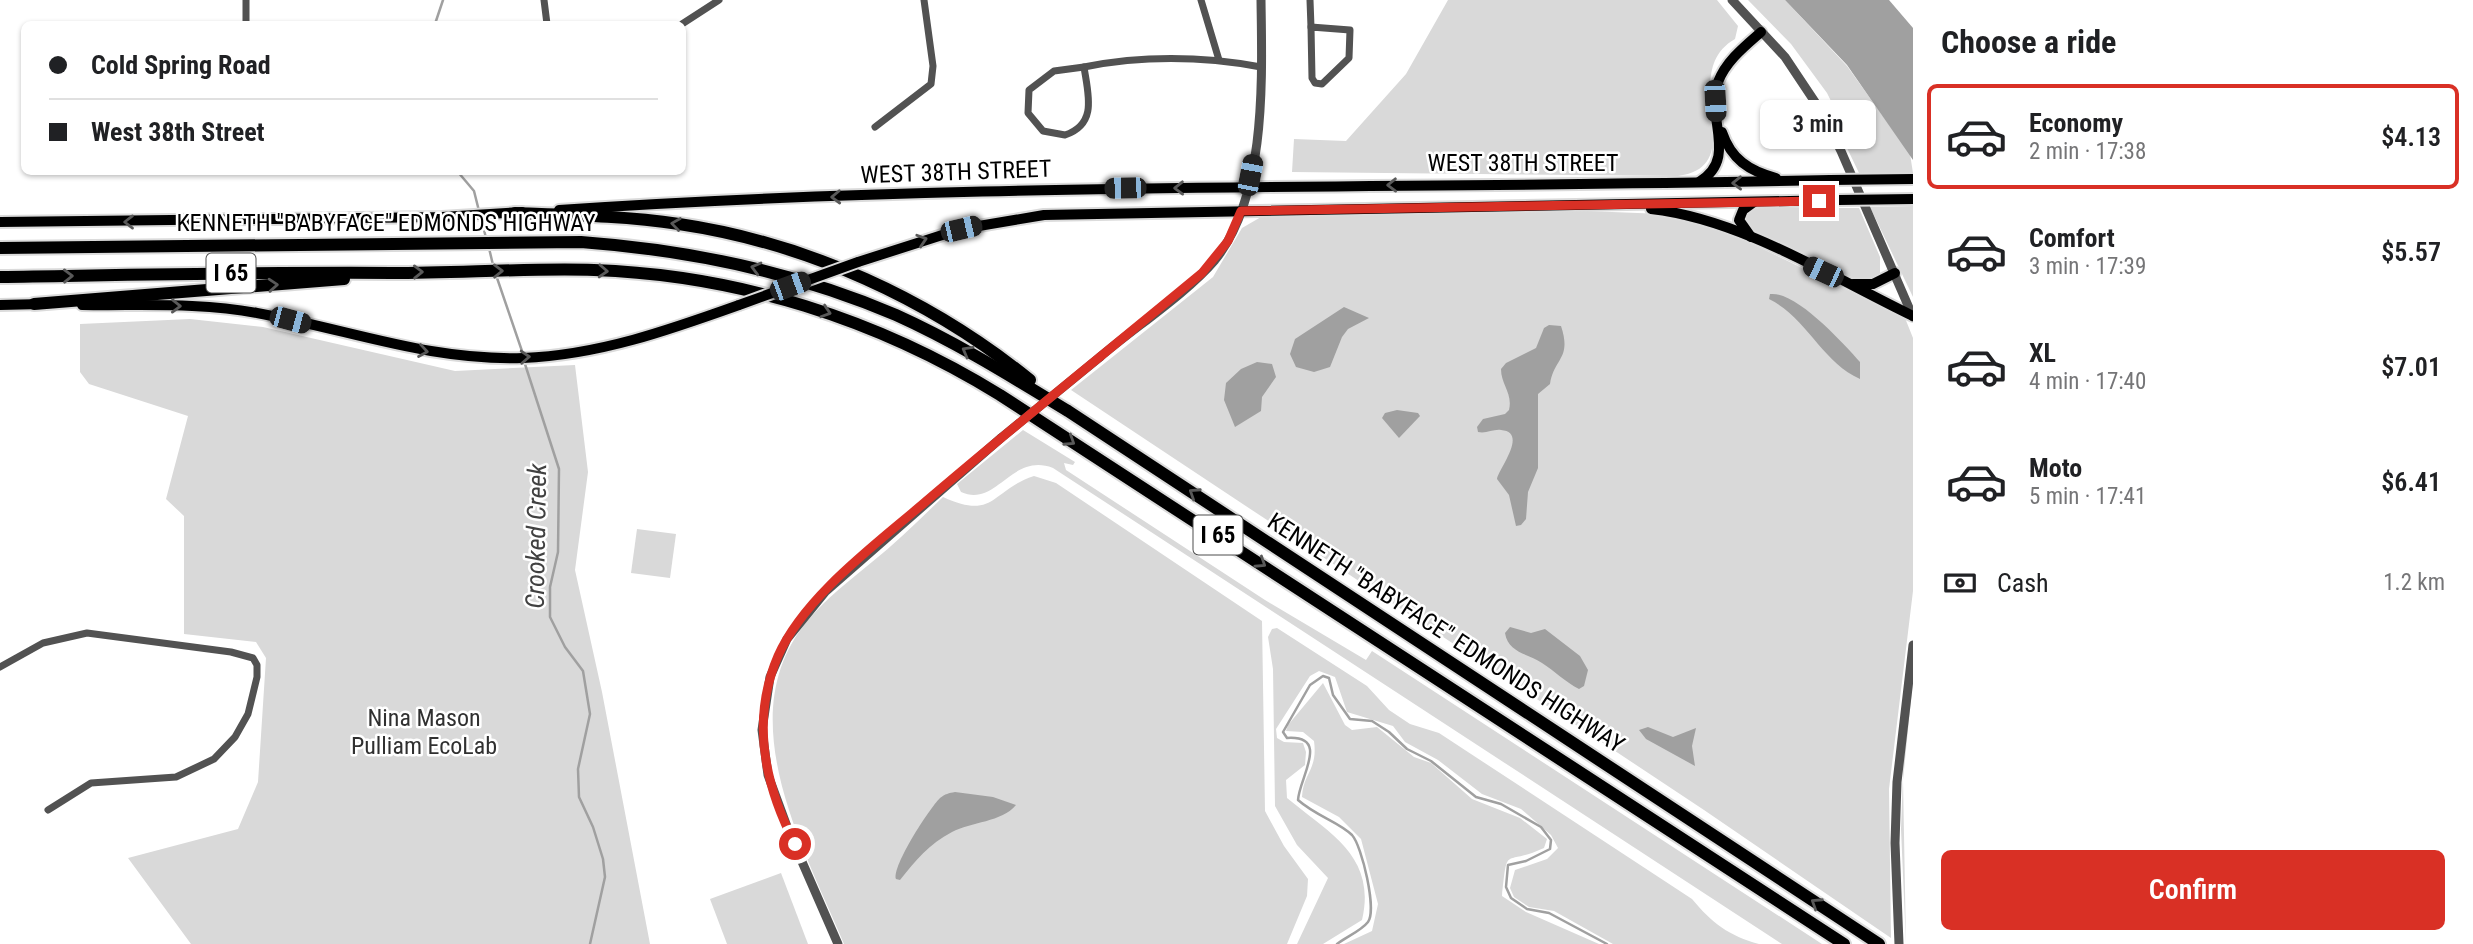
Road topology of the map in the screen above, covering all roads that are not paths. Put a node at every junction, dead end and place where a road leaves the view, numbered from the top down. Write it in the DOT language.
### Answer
graph roads {
  1 [pos="246,0"];
  2 [pos="544,0"];
  3 [pos="719,0"];
  4 [pos="924,0"];
  5 [pos="1201,0"];
  6 [pos="1261,0"];
  7 [pos="1310,0"];
  8 [pos="1732,0"];
  9 [pos="246,21"];
  10 [pos="547,21"];
  11 [pos="686,21"];
  12 [pos="1311,27"];
  13 [pos="1761,32"];
  14 [pos="1219,60"];
  15 [pos="1084,67"];
  16 [pos="1262,67"];
  17 [pos="1715,101"];
  18 [pos="875,127"];
  19 [pos="1913,179"];
  20 [pos="1793,181"];
  21 [pos="1696,183"];
  22 [pos="1247,192"];
  23 [pos="1913,199"];
  24 [pos="1754,202"];
  25 [pos="1602,205"];
  26 [pos="1241,211"];
  27 [pos="515,213"];
  28 [pos="0,222"];
  29 [pos="1753,239"];
  30 [pos="0,248"];
  31 [pos="393,273"];
  32 [pos="1895,273"];
  33 [pos="0,277"];
  34 [pos="1846,283"];
  35 [pos="34,304"];
  36 [pos="0,305"];
  37 [pos="1913,317"];
  38 [pos="1068,411"];
  39 [pos="1913,645"];
  40 [pos="0,667"];
  41 [pos="48,810"];
  42 [pos="1876,942"];
  43 [pos="838,944"];
  44 [pos="1844,944"];
  45 [pos="1899,944"];
  1 -- 9 [label="street"];
  2 -- 10 [label="street"];
  3 -- 11 [label="street"];
  4 -- 18 [label="street"];
  5 -- 14 [label="street"];
  6 -- 16 [label="street"];
  7 -- 12 [label="street"];
  8 -- 13 [label="street"];
  12 -- 12 [label="street"];
  13 -- 17 [label="main road"];
  13 -- 32 [label="street"];
  14 -- 15 [label="street"];
  14 -- 16 [label="street"];
  15 -- 15 [label="street"];
  16 -- 22 [label="street"];
  17 -- 20 [label="main road"];
  17 -- 21 [label="main road"];
  19 -- 20 [label="main road, WEST 38TH STREET, bridge"];
  20 -- 21 [label="main road, WEST 38TH STREET, one-way"];
  21 -- 22 [label="main road, WEST 38TH STREET, one-way"];
  22 -- 26 [label="street"];
  22 -- 27 [label="main road, WEST 38TH STREET, one-way"];
  23 -- 24 [label="main road, WEST 38TH STREET, bridge"];
  24 -- 25 [label="main road, WEST 38TH STREET"];
  24 -- 29 [label="main road"];
  25 -- 26 [label="main road, WEST 38TH STREET"];
  25 -- 29 [label="main road"];
  35 -- 26 [label="main road, WEST 38TH STREET, one-way, bridge"];
  26 -- 43 [label="street, bridge"];
  27 -- 28 [label="main road, WEST 38TH STREET, one-way"];
  38 -- 27 [label="highway, one-way"];
  29 -- 34 [label="main road"];
  38 -- 30 [label="highway, KENNETH \"BABYFACE\" EDMONDS HIGHWAY / I 65, one-way"];
  33 -- 31 [label="highway, KENNETH \"BABYFACE\" EDMONDS HIGHWAY / I 65, one-way"];
  35 -- 31 [label="highway, one-way"];
  31 -- 44 [label="highway, KENNETH \"BABYFACE\" EDMONDS HIGHWAY / I 65, one-way"];
  32 -- 34 [label="main road"];
  32 -- 37 [label="street"];
  34 -- 37 [label="main road"];
  35 -- 36 [label="main road, WEST 38TH STREET"];
  42 -- 38 [label="highway, KENNETH \"BABYFACE\" EDMONDS HIGHWAY / I 65, one-way"];
  39 -- 45 [label="street"];
  40 -- 41 [label="street"];
}
